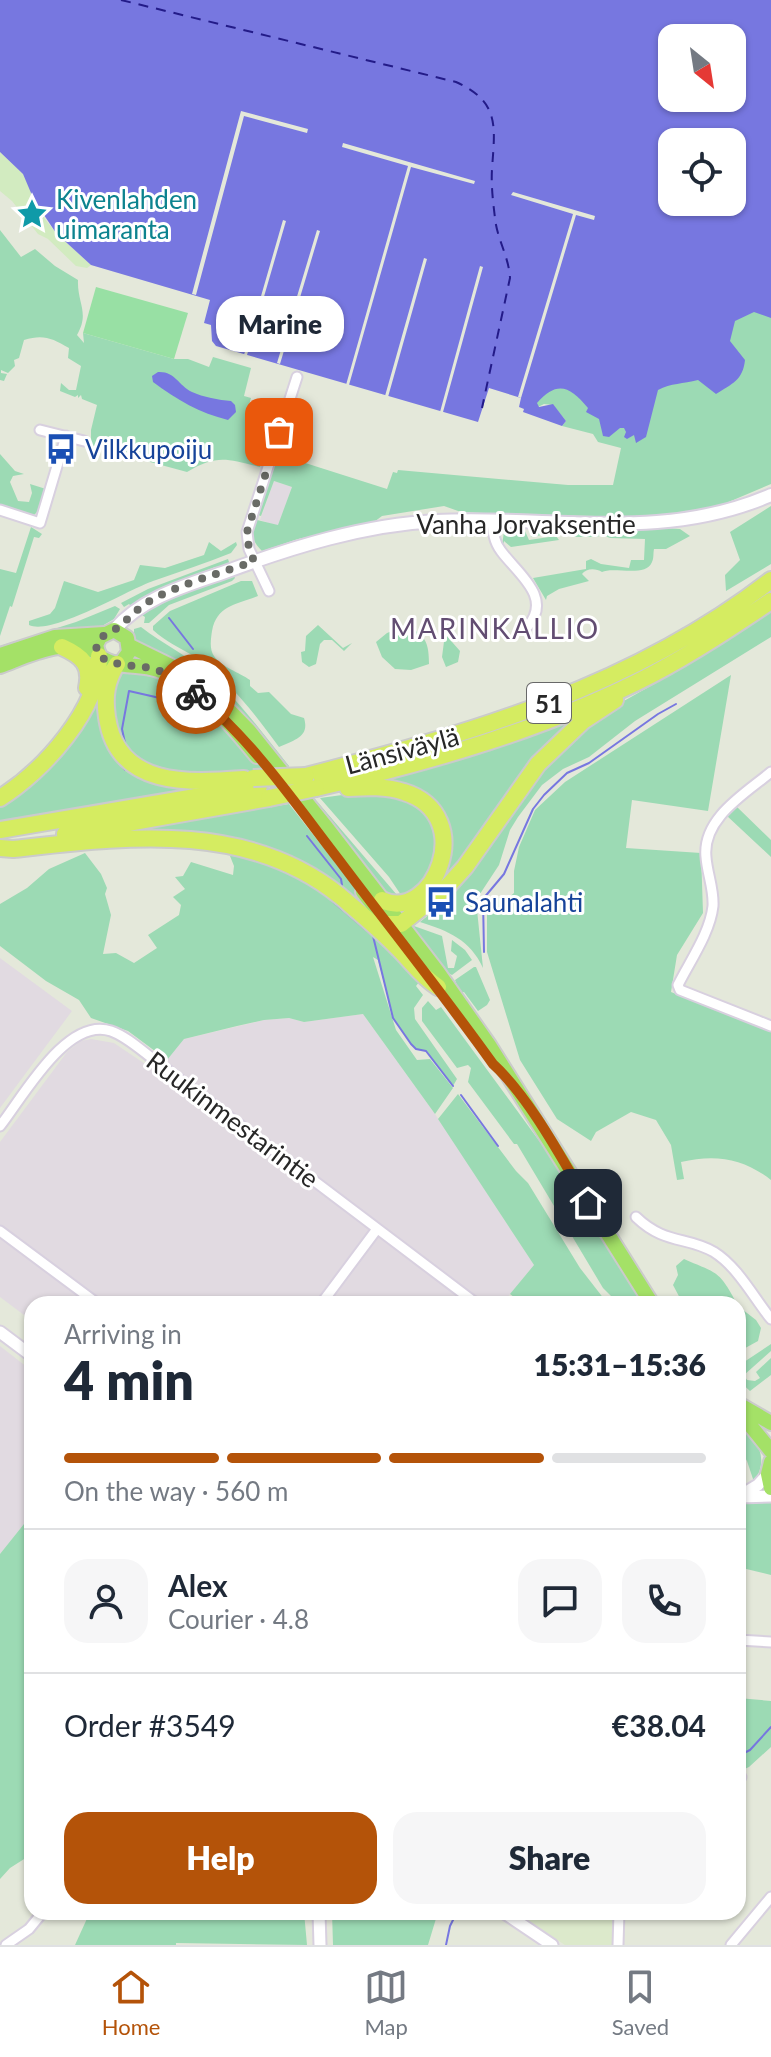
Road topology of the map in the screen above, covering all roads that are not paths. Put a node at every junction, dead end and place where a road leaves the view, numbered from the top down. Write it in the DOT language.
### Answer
graph roads {
  1 [pos="297,377"];
  2 [pos="40,430"];
  3 [pos="66,436"];
  4 [pos="84,441"];
  5 [pos="771,495"];
  6 [pos="0,510"];
  7 [pos="492,521"];
  8 [pos="254,561"];
  9 [pos="771,580"];
  10 [pos="269,591"];
  11 [pos="771,601"];
  12 [pos="528,626"];
  13 [pos="118,637"];
  14 [pos="62,647"];
  15 [pos="97,654"];
  16 [pos="0,655"];
  17 [pos="119,663"];
  18 [pos="0,666"];
  19 [pos="650,675"];
  20 [pos="84,709"];
  21 [pos="771,772"];
  22 [pos="311,782"];
  23 [pos="261,787"];
  24 [pos="0,798"];
  25 [pos="0,830"];
  26 [pos="0,846"];
  27 [pos="382,900"];
  28 [pos="394,924"];
  29 [pos="432,978"];
  30 [pos="771,1026"];
  31 [pos="0,1126"];
  32 [pos="636,1217"];
  33 [pos="377,1229"];
  34 [pos="0,1231"];
  35 [pos="87,1296"];
  36 [pos="327,1296"];
  37 [pos="466,1296"];
  38 [pos="647,1296"];
  39 [pos="771,1319"];
  40 [pos="0,1332"];
  41 [pos="24,1350"];
  42 [pos="746,1409"];
  43 [pos="746,1416"];
  44 [pos="746,1421"];
  45 [pos="771,1423"];
  46 [pos="771,1432"];
  47 [pos="771,1451"];
  48 [pos="770,1475"];
  49 [pos="746,1492"];
  50 [pos="771,1496"];
  51 [pos="746,1497"];
  52 [pos="746,1640"];
  53 [pos="771,1642"];
  54 [pos="771,1897"];
  55 [pos="36,1920"];
  56 [pos="319,1920"];
  57 [pos="515,1920"];
  58 [pos="619,1920"];
  59 [pos="6,1945"];
  60 [pos="320,1945"];
  61 [pos="552,1945"];
  62 [pos="618,1945"];
  63 [pos="731,1945"];
  1 -- 8 [label="street"];
  2 -- 3 [label="street"];
  3 -- 4 [label="street"];
  3 -- 6 [label="street"];
  5 -- 7 [label="main road, Vanha Jorvaksentie"];
  7 -- 8 [label="main road, Vanha Jorvaksentie"];
  7 -- 12 [label="street"];
  8 -- 10 [label="street"];
  8 -- 13 [label="main road, Vanha Jorvaksentie"];
  9 -- 22 [label="highway, Länsiväylä / 51"];
  11 -- 19 [label="highway, Länsiväylä / 51"];
  13 -- 15 [label="main road"];
  13 -- 16 [label="main road"];
  13 -- 17 [label="main road"];
  13 -- 27 [label="main road"];
  14 -- 15 [label="main road"];
  14 -- 18 [label="main road"];
  14 -- 20 [label="highway"];
  15 -- 17 [label="main road"];
  15 -- 20 [label="highway"];
  17 -- 23 [label="highway"];
  17 -- 28 [label="main road"];
  19 -- 22 [label="highway, Länsiväylä / 51"];
  19 -- 28 [label="highway"];
  20 -- 24 [label="highway"];
  21 -- 30 [label="street"];
  22 -- 23 [label="highway, bridge"];
  22 -- 23 [label="highway, Länsiväylä / 51, bridge"];
  22 -- 27 [label="highway"];
  23 -- 25 [label="highway, Länsiväylä / 51"];
  23 -- 26 [label="highway, Länsiväylä / 51"];
  26 -- 29 [label="highway"];
  27 -- 28 [label="main road"];
  28 -- 29 [label="main road"];
  29 -- 38 [label="main road"];
  31 -- 33 [label="street, Ruukinmestarintie"];
  32 -- 39 [label="street"];
  33 -- 36 [label="street"];
  33 -- 37 [label="street, Ruukinmestarintie"];
  34 -- 35 [label="street"];
  40 -- 41 [label="street"];
  42 -- 45 [label="main road"];
  43 -- 46 [label="main road"];
  44 -- 47 [label="main road"];
  48 -- 49 [label="street"];
  50 -- 51 [label="street"];
  52 -- 53 [label="street"];
  54 -- 63 [label="street"];
  55 -- 59 [label="street"];
  56 -- 60 [label="street"];
  57 -- 61 [label="street"];
  58 -- 62 [label="street"];
}
